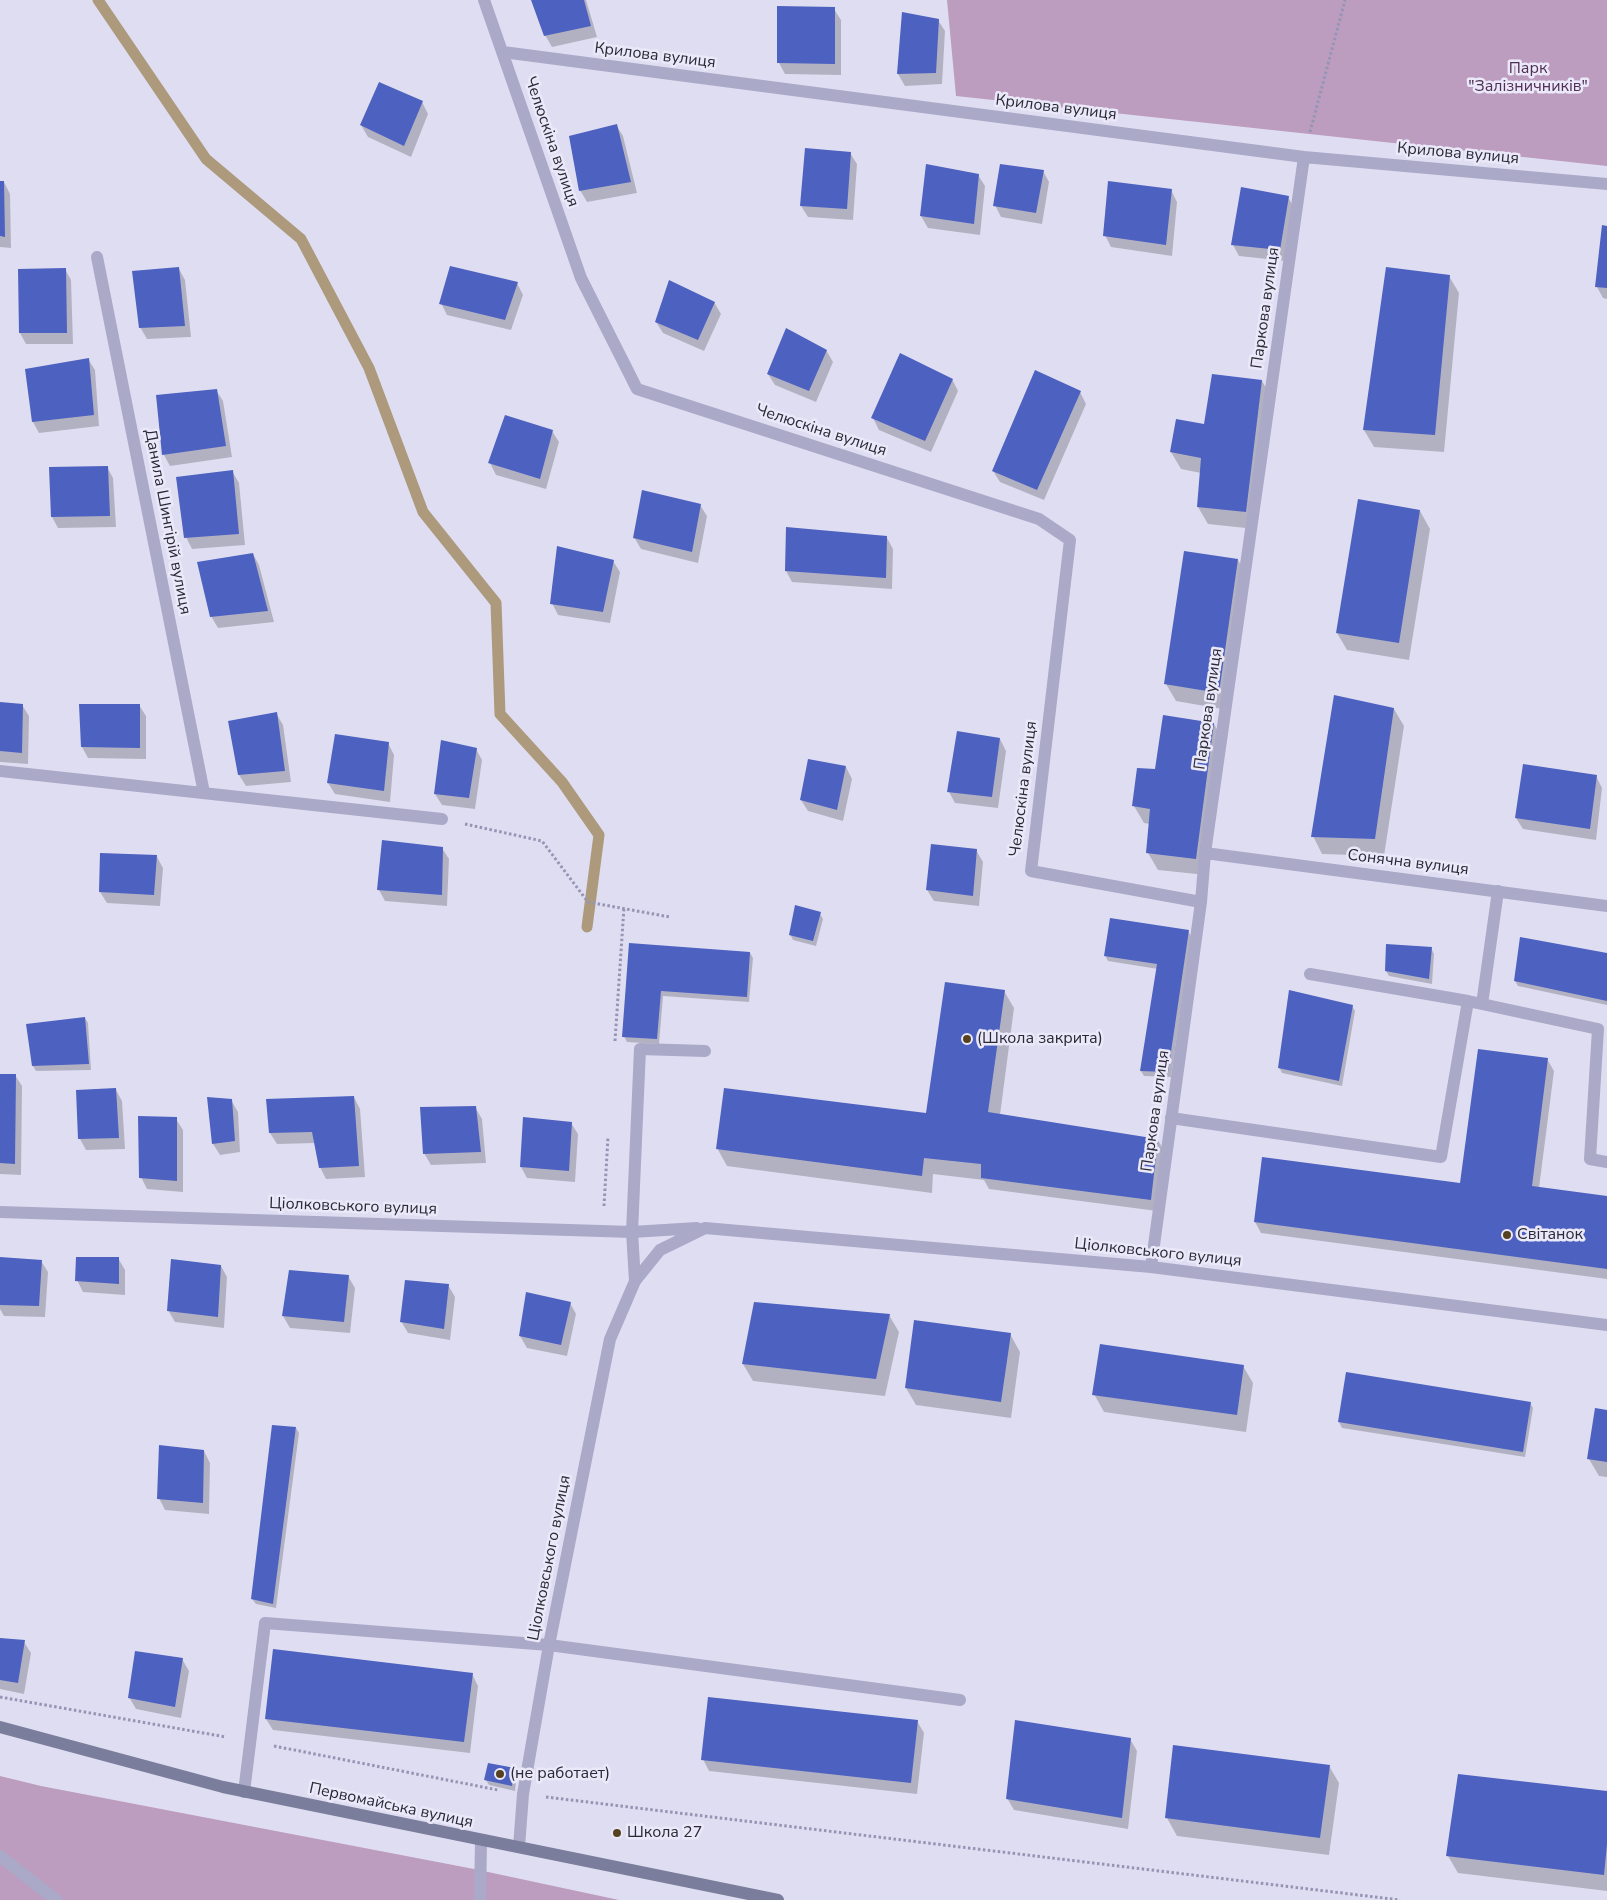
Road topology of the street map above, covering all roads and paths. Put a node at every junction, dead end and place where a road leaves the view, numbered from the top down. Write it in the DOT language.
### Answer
graph roads {
  1 [pos="484,0"];
  2 [pos="1345,0"];
  3 [pos="503,52"];
  4 [pos="1304,157"];
  5 [pos="1607,184"];
  6 [pos="97,258"];
  7 [pos="0,771"];
  8 [pos="204,793"];
  9 [pos="442,819"];
  10 [pos="1205,853"];
  11 [pos="1498,891"];
  12 [pos="1201,902"];
  13 [pos="1607,906"];
  14 [pos="670,917"];
  15 [pos="1310,974"];
  16 [pos="1468,1001"];
  17 [pos="1482,1004"];
  18 [pos="705,1051"];
  19 [pos="1171,1118"];
  20 [pos="1607,1162"];
  21 [pos="0,1212"];
  22 [pos="705,1228"];
  23 [pos="632,1232"];
  24 [pos="1151,1267"];
  25 [pos="636,1281"];
  26 [pos="1607,1325"];
  27 [pos="549,1645"];
  28 [pos="0,1696"];
  29 [pos="960,1700"];
  30 [pos="0,1727"];
  31 [pos="250,1741"];
  32 [pos="244,1792"];
  33 [pos="523,1794"];
  34 [pos="481,1841"];
  35 [pos="519,1848"];
  36 [pos="0,1856"];
  37 [pos="56,1900"];
  38 [pos="480,1900"];
  39 [pos="778,1900"];
  40 [pos="1400,1900"];
  1 -- 3 [label="street, Челюскіна вулиця"];
  2 -- 4 [label="path"];
  3 -- 4 [label="street, Крилова вулиця"];
  3 -- 12 [label="street, Челюскіна вулиця"];
  4 -- 5 [label="street, Крилова вулиця"];
  4 -- 10 [label="street, Паркова вулиця"];
  6 -- 8 [label="street, Данила Шингірій вулиця"];
  7 -- 8 [label="street"];
  8 -- 9 [label="street"];
  9 -- 14 [label="path"];
  10 -- 11 [label="street, Сонячна вулиця"];
  10 -- 12 [label="street, Паркова вулиця"];
  11 -- 13 [label="street, Сонячна вулиця"];
  11 -- 17 [label="street"];
  12 -- 19 [label="street, Паркова вулиця"];
  15 -- 16 [label="street"];
  16 -- 17 [label="street"];
  16 -- 19 [label="street"];
  17 -- 20 [label="street"];
  18 -- 23 [label="street"];
  19 -- 24 [label="street, Паркова вулиця"];
  21 -- 23 [label="street, Ціолковського вулиця"];
  22 -- 23 [label="street, Ціолковського вулиця"];
  22 -- 24 [label="street, Ціолковського вулиця"];
  22 -- 25 [label="street, Ціолковського вулиця"];
  23 -- 25 [label="street"];
  24 -- 26 [label="street, Ціолковського вулиця"];
  25 -- 27 [label="street, Ціолковського вулиця"];
  27 -- 29 [label="street"];
  27 -- 31 [label="street"];
  27 -- 33 [label="street, Ціолковського вулиця"];
  28 -- 31 [label="path"];
  30 -- 32 [label="street, Первомайська вулиця"];
  31 -- 32 [label="street"];
  31 -- 33 [label="path"];
  32 -- 34 [label="street, Первомайська вулиця"];
  33 -- 35 [label="street, Ціолковського вулиця"];
  33 -- 40 [label="path"];
  34 -- 35 [label="street, Первомайська вулиця"];
  34 -- 38 [label="street"];
  35 -- 39 [label="street, Первомайська вулиця"];
  36 -- 37 [label="street"];
}
